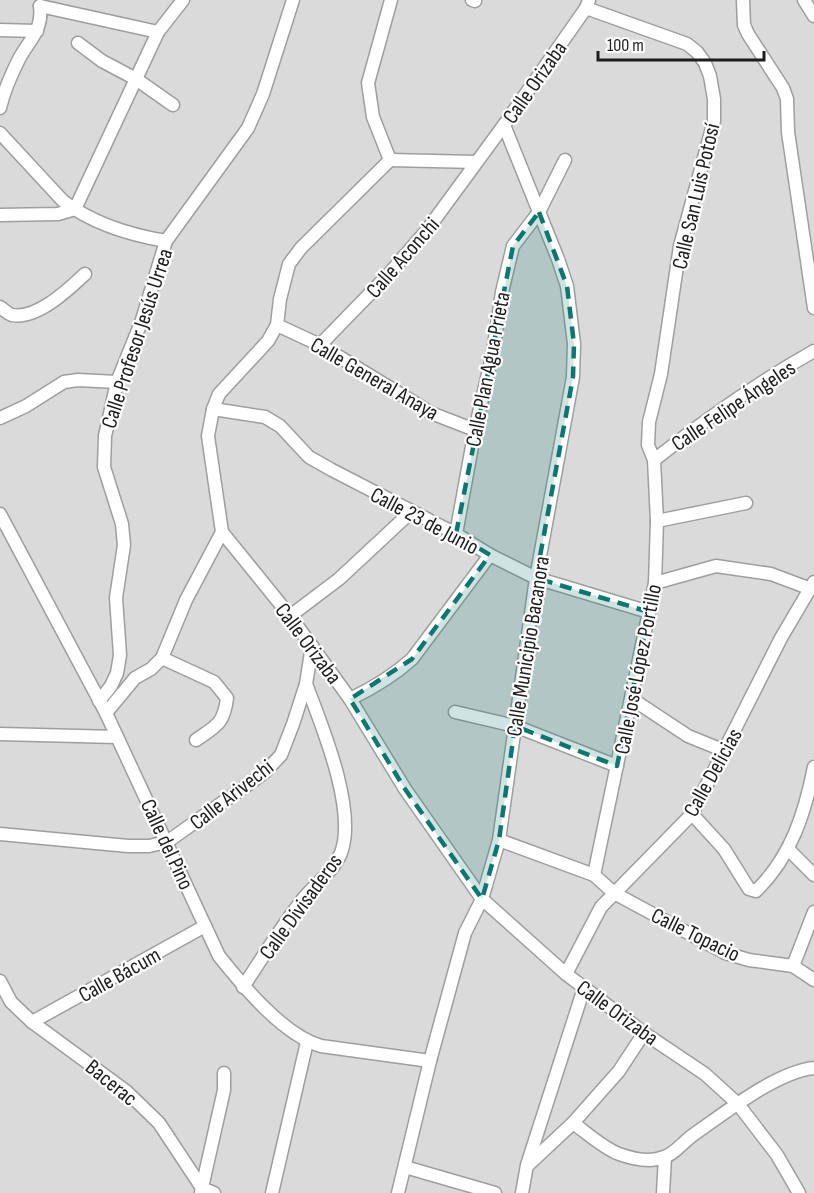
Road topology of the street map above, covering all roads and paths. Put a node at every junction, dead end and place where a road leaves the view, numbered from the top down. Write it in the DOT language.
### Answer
graph roads {
  1 [pos="183,0"];
  2 [pos="293,0"];
  3 [pos="391,0"];
  4 [pos="743,0"];
  5 [pos="804,0"];
  6 [pos="37,3"];
  7 [pos="587,4"];
  8 [pos="814,16"];
  9 [pos="0,30"];
  10 [pos="37,31"];
  11 [pos="158,32"];
  12 [pos="78,43"];
  13 [pos="136,79"];
  14 [pos="173,105"];
  15 [pos="0,108"];
  16 [pos="504,125"];
  17 [pos="0,133"];
  18 [pos="390,160"];
  19 [pos="565,160"];
  20 [pos="476,162"];
  21 [pos="75,209"];
  22 [pos="539,212"];
  23 [pos="0,215"];
  24 [pos="808,226"];
  25 [pos="166,241"];
  26 [pos="85,274"];
  27 [pos="814,301"];
  28 [pos="0,307"];
  29 [pos="277,325"];
  30 [pos="320,345"];
  31 [pos="814,351"];
  32 [pos="117,382"];
  33 [pos="213,409"];
  34 [pos="0,418"];
  35 [pos="475,430"];
  36 [pos="654,460"];
  37 [pos="746,503"];
  38 [pos="412,511"];
  39 [pos="0,514"];
  40 [pos="657,521"];
  41 [pos="222,532"];
  42 [pos="456,534"];
  43 [pos="490,555"];
  44 [pos="536,578"];
  45 [pos="655,583"];
  46 [pos="812,585"];
  47 [pos="649,612"];
  48 [pos="290,616"];
  49 [pos="312,646"];
  50 [pos="162,658"];
  51 [pos="306,684"];
  52 [pos="350,699"];
  53 [pos="632,699"];
  54 [pos="99,701"];
  55 [pos="455,712"];
  56 [pos="106,713"];
  57 [pos="515,726"];
  58 [pos="0,734"];
  59 [pos="117,737"];
  60 [pos="196,740"];
  61 [pos="725,751"];
  62 [pos="617,766"];
  63 [pos="814,767"];
  64 [pos="692,814"];
  65 [pos="0,834"];
  66 [pos="499,840"];
  67 [pos="167,842"];
  68 [pos="789,850"];
  69 [pos="594,874"];
  70 [pos="814,875"];
  71 [pos="614,893"];
  72 [pos="482,899"];
  73 [pos="814,912"];
  74 [pos="205,926"];
  75 [pos="793,966"];
  76 [pos="566,974"];
  77 [pos="814,980"];
  78 [pos="0,981"];
  79 [pos="243,987"];
  80 [pos="584,988"];
  81 [pos="32,1022"];
  82 [pos="644,1033"];
  83 [pos="307,1042"];
  84 [pos="430,1061"];
  85 [pos="814,1068"];
  86 [pos="224,1073"];
  87 [pos="738,1104"];
  88 [pos="573,1123"];
  89 [pos="665,1157"];
  90 [pos="527,1165"];
  91 [pos="405,1167"];
  92 [pos="201,1190"];
  93 [pos="214,1193"];
  94 [pos="272,1193"];
  95 [pos="398,1193"];
  96 [pos="495,1193"];
  97 [pos="522,1193"];
  98 [pos="663,1193"];
  99 [pos="799,1193"];
  1 -- 11 [label="street"];
  2 -- 25 [label="street, Calle Profesor Jesús Urrea"];
  3 -- 18 [label="street"];
  4 -- 24 [label="street"];
  5 -- 8 [label="street"];
  6 -- 10 [label="street"];
  6 -- 11 [label="street"];
  7 -- 16 [label="street, Calle Orizaba"];
  7 -- 36 [label="street, Calle San Luis Potosí"];
  9 -- 10 [label="street"];
  10 -- 15 [label="street"];
  11 -- 13 [label="street"];
  12 -- 13 [label="street"];
  13 -- 14 [label="street"];
  13 -- 21 [label="street"];
  16 -- 20 [label="street, Calle Orizaba"];
  16 -- 22 [label="street, Calle Municipio Bacanora"];
  17 -- 21 [label="street"];
  18 -- 20 [label="street"];
  18 -- 29 [label="street"];
  19 -- 22 [label="street, Calle Plan Agua Prieta"];
  20 -- 30 [label="street, Calle Aconchi"];
  21 -- 23 [label="street"];
  21 -- 25 [label="street"];
  22 -- 35 [label="street, Calle Plan Agua Prieta"];
  22 -- 44 [label="street, Calle Municipio Bacanora"];
  24 -- 27 [label="street"];
  25 -- 32 [label="street, Calle Profesor Jesús Urrea"];
  26 -- 28 [label="street"];
  29 -- 30 [label="street, Calle General Anaya"];
  29 -- 33 [label="street"];
  30 -- 35 [label="street, Calle General Anaya"];
  31 -- 36 [label="street, Calle Felipe Ángeles"];
  32 -- 34 [label="street"];
  32 -- 54 [label="street, Calle Profesor Jesús Urrea"];
  33 -- 38 [label="street, Calle 23 de Junio"];
  33 -- 41 [label="street"];
  35 -- 42 [label="street, Calle Plan Agua Prieta"];
  36 -- 40 [label="street, Calle José López Portillo"];
  37 -- 40 [label="street"];
  38 -- 42 [label="street, Calle 23 de Junio"];
  38 -- 48 [label="street"];
  39 -- 54 [label="street, Calle del Pino"];
  40 -- 45 [label="street, Calle José López Portillo"];
  41 -- 48 [label="street, Calle Orizaba"];
  41 -- 50 [label="street"];
  42 -- 43 [label="street, Calle 23 de Junio"];
  43 -- 44 [label="street, Calle 23 de Junio"];
  43 -- 52 [label="street"];
  44 -- 47 [label="street, Calle 23 de Junio"];
  44 -- 57 [label="street, Calle Municipio Bacanora"];
  45 -- 46 [label="street"];
  45 -- 47 [label="street, Calle José López Portillo"];
  46 -- 61 [label="street, Calle Delicias"];
  47 -- 53 [label="street, Calle José López Portillo"];
  48 -- 49 [label="street, Calle Orizaba"];
  49 -- 51 [label="street, Calle Arivechi"];
  49 -- 52 [label="street, Calle Orizaba"];
  50 -- 56 [label="street"];
  50 -- 60 [label="street"];
  51 -- 67 [label="street, Calle Arivechi"];
  51 -- 79 [label="street, Calle Divisaderos"];
  52 -- 72 [label="street, Calle Orizaba"];
  53 -- 61 [label="street"];
  53 -- 62 [label="street, Calle José López Portillo"];
  54 -- 56 [label="street, Calle del Pino"];
  55 -- 57 [label="street"];
  56 -- 59 [label="street, Calle del Pino"];
  57 -- 62 [label="street"];
  57 -- 66 [label="street, Calle Municipio Bacanora"];
  58 -- 59 [label="street"];
  59 -- 67 [label="street, Calle del Pino"];
  61 -- 64 [label="street, Calle Delicias"];
  62 -- 69 [label="street, Calle José López Portillo"];
  63 -- 68 [label="street"];
  64 -- 68 [label="street"];
  64 -- 71 [label="street, Calle Delicias"];
  65 -- 67 [label="street, Calle Arivechi"];
  66 -- 69 [label="street"];
  66 -- 72 [label="street, Calle Municipio Bacanora"];
  67 -- 74 [label="street, Calle del Pino"];
  68 -- 70 [label="street"];
  69 -- 71 [label="street, Calle Topacio"];
  71 -- 75 [label="street, Calle Topacio"];
  71 -- 76 [label="street, Calle Delicias"];
  72 -- 76 [label="street, Calle Orizaba"];
  72 -- 84 [label="street, Calle Municipio Bacanora"];
  73 -- 75 [label="street"];
  74 -- 79 [label="street, Calle del Pino"];
  74 -- 81 [label="street, Calle Bácum"];
  75 -- 77 [label="street, Calle Topacio"];
  76 -- 80 [label="street, Calle Orizaba"];
  78 -- 81 [label="street, Bacerac"];
  79 -- 83 [label="street, Calle del Pino"];
  80 -- 82 [label="street, Calle Orizaba"];
  80 -- 90 [label="street"];
  81 -- 92 [label="street, Bacerac"];
  82 -- 87 [label="street, Calle Orizaba"];
  82 -- 88 [label="street"];
  83 -- 84 [label="street, Calle del Pino"];
  83 -- 94 [label="street"];
  84 -- 91 [label="street, Calle Municipio Bacanora"];
  85 -- 87 [label="street"];
  86 -- 92 [label="street"];
  87 -- 89 [label="street"];
  87 -- 99 [label="street, Calle Orizaba"];
  88 -- 89 [label="street"];
  88 -- 90 [label="street"];
  89 -- 98 [label="street"];
  90 -- 97 [label="street"];
  91 -- 95 [label="street, Calle Municipio Bacanora"];
  91 -- 96 [label="street"];
  92 -- 93 [label="street"];
}
